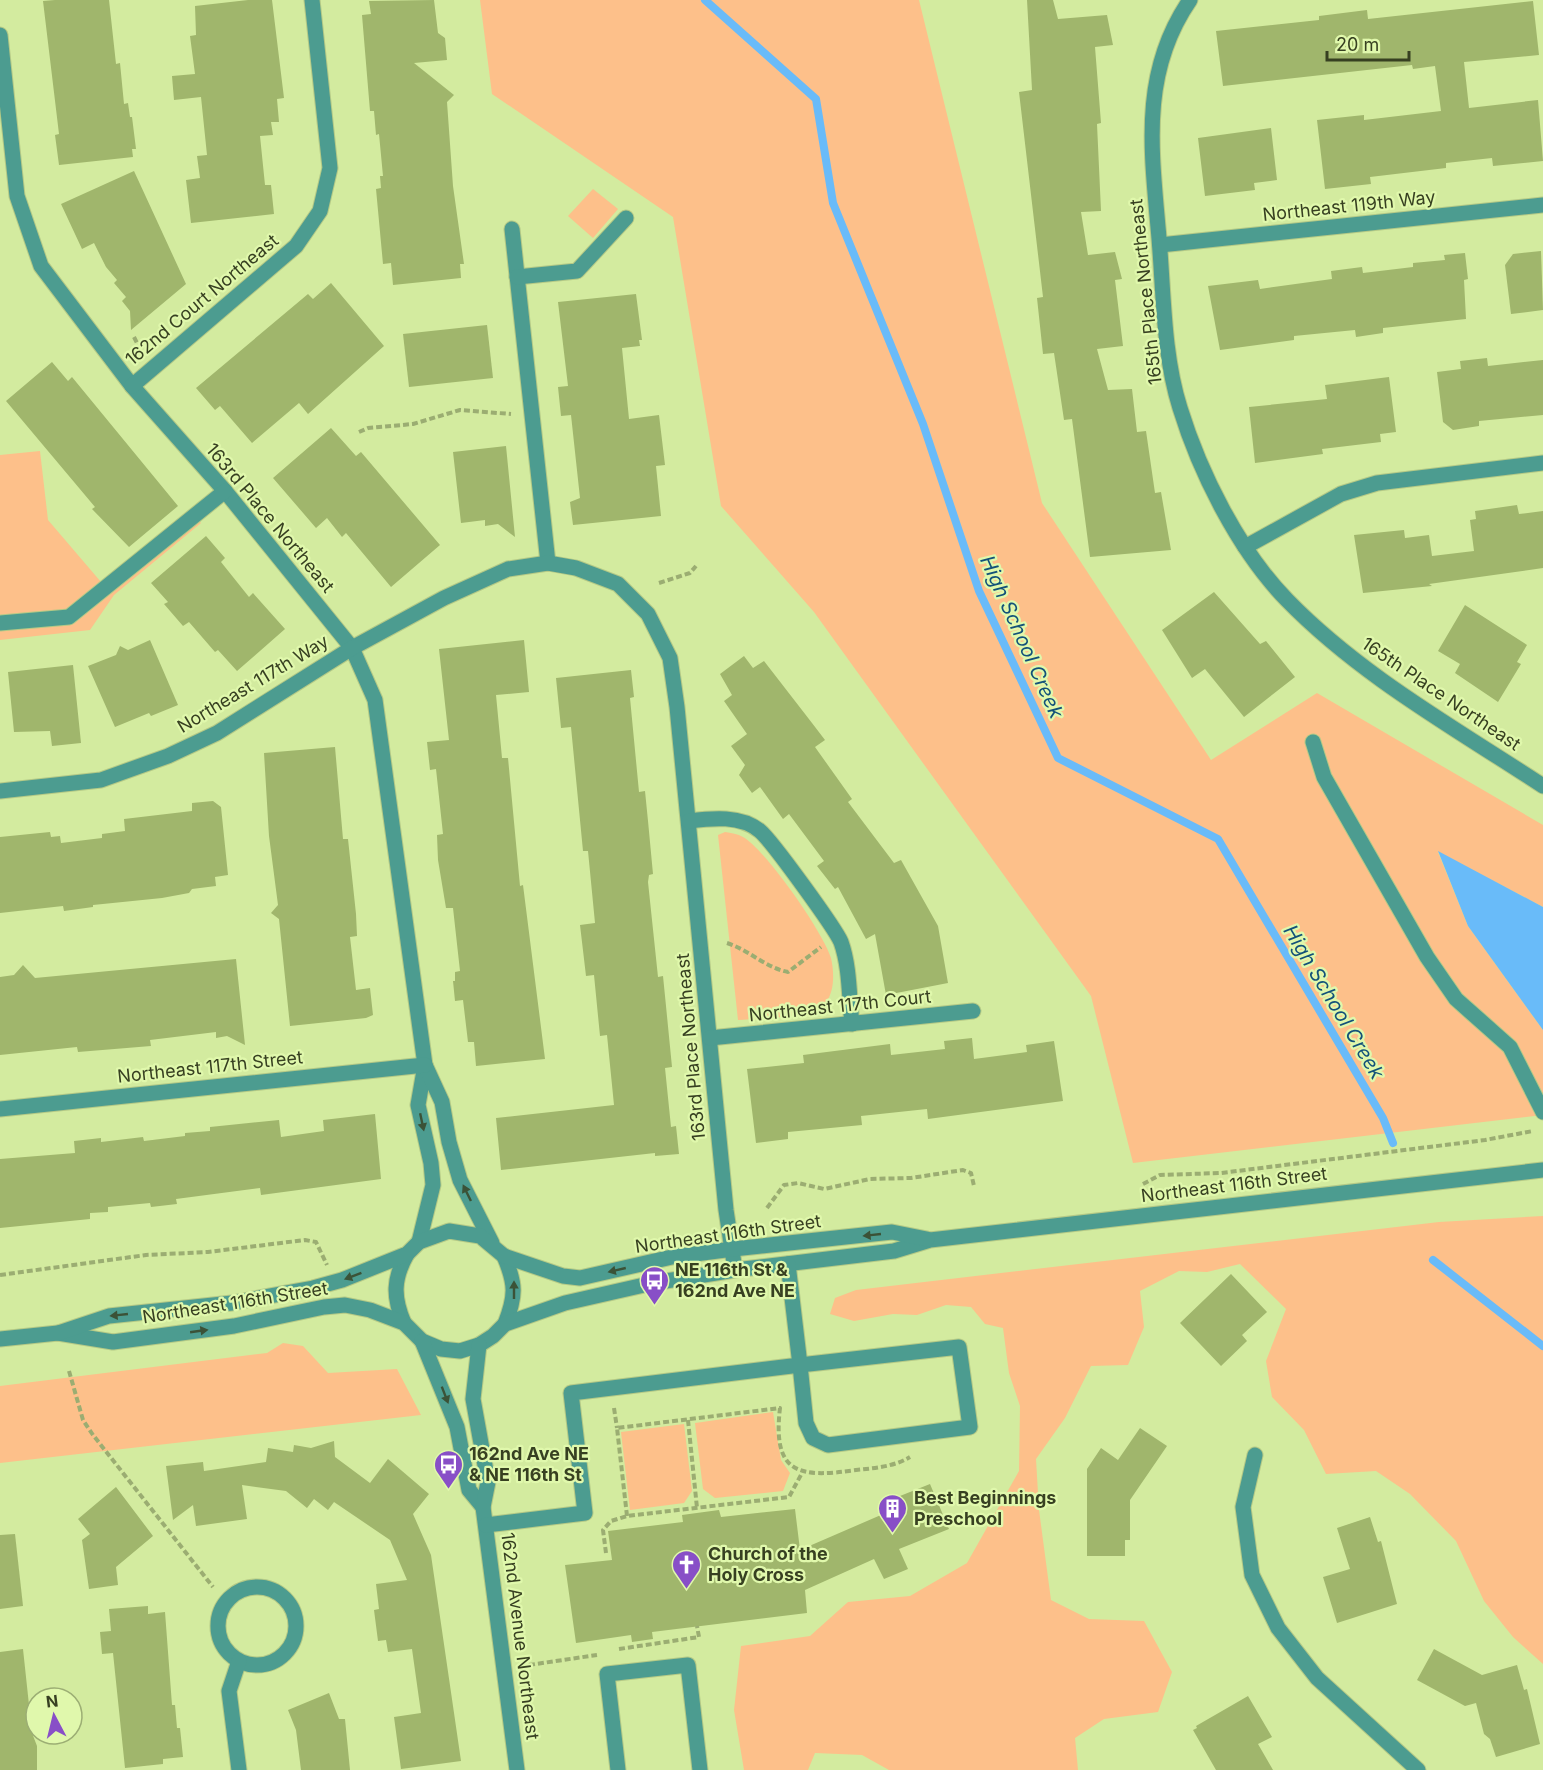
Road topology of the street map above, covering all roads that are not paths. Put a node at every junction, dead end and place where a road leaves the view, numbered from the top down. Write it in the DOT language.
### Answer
graph roads {
  1 [pos="312,0"];
  2 [pos="1183,3"];
  3 [pos="0,35"];
  4 [pos="1543,205"];
  5 [pos="626,218"];
  6 [pos="512,229"];
  7 [pos="1160,245"];
  8 [pos="517,277"];
  9 [pos="132,386"];
  10 [pos="1543,463"];
  11 [pos="225,491"];
  12 [pos="1245,547"];
  13 [pos="548,563"];
  14 [pos="0,623"];
  15 [pos="352,648"];
  16 [pos="1313,742"];
  17 [pos="1543,786"];
  18 [pos="0,791"];
  19 [pos="689,820"];
  20 [pos="973,1011"];
  21 [pos="852,1024"];
  22 [pos="710,1038"];
  23 [pos="424,1065"];
  24 [pos="0,1108"];
  25 [pos="1543,1112"];
  26 [pos="1543,1170"];
  27 [pos="930,1240"];
  28 [pos="419,1242"];
  29 [pos="733,1249"];
  30 [pos="499,1250"];
  31 [pos="407,1254"];
  32 [pos="788,1264"];
  33 [pos="735,1270"];
  34 [pos="404,1323"];
  35 [pos="505,1324"];
  36 [pos="58,1333"];
  37 [pos="0,1339"];
  38 [pos="422,1341"];
  39 [pos="479,1346"];
  40 [pos="800,1365"];
  41 [pos="1256,1455"];
  42 [pos="483,1507"];
  43 [pos="486,1525"];
  44 [pos="239,1661"];
  45 [pos="239,1770"];
  46 [pos="518,1770"];
  47 [pos="618,1770"];
  48 [pos="700,1770"];
  49 [pos="1418,1770"];
  1 -- 9 [label="street, 162nd Court Northeast"];
  2 -- 7 [label="street, 165th Place Northeast"];
  3 -- 9 [label="street, 163rd Place Northeast"];
  4 -- 7 [label="street, Northeast 119th Way"];
  5 -- 8 [label="street"];
  6 -- 8 [label="street"];
  7 -- 12 [label="street, 165th Place Northeast"];
  8 -- 13 [label="street"];
  9 -- 11 [label="street, 163rd Place Northeast"];
  10 -- 12 [label="street"];
  11 -- 14 [label="street"];
  11 -- 15 [label="street, 163rd Place Northeast"];
  12 -- 17 [label="street, 165th Place Northeast"];
  13 -- 15 [label="street, Northeast 117th Way"];
  13 -- 19 [label="street, 163rd Place Northeast"];
  15 -- 18 [label="street, Northeast 117th Way"];
  15 -- 23 [label="street, 163rd Place Northeast"];
  16 -- 25 [label="street"];
  19 -- 21 [label="street"];
  19 -- 22 [label="street, 163rd Place Northeast"];
  20 -- 21 [label="street, Northeast 117th Court"];
  21 -- 22 [label="street, Northeast 117th Court"];
  22 -- 29 [label="street, 163rd Place Northeast"];
  23 -- 24 [label="street, Northeast 117th Street"];
  23 -- 28 [label="street, 163rd Place Northeast, one-way"];
  30 -- 23 [label="street, 163rd Place Northeast, one-way"];
  26 -- 27 [label="street, Northeast 116th Street"];
  27 -- 29 [label="street, Northeast 116th Street, one-way"];
  27 -- 32 [label="street, Northeast 116th Street"];
  28 -- 30 [label="street, Northeast 116th Street"];
  28 -- 31 [label="street, Northeast 116th Street"];
  29 -- 30 [label="street, Northeast 116th Street, one-way"];
  29 -- 33 [label="street, 163rd Place Northeast"];
  35 -- 30 [label="street, one-way"];
  31 -- 34 [label="street"];
  31 -- 36 [label="street, Northeast 116th Street, one-way"];
  32 -- 33 [label="street, Northeast 116th Street"];
  32 -- 40 [label="street"];
  33 -- 35 [label="street, Northeast 116th Street"];
  36 -- 34 [label="street, Northeast 116th Street, one-way"];
  34 -- 38 [label="street, Northeast 116th Street"];
  35 -- 39 [label="street, Northeast 116th Street"];
  36 -- 37 [label="street, Northeast 116th Street"];
  38 -- 39 [label="street, Northeast 116th Street"];
  38 -- 42 [label="street, 162nd Avenue Northeast, one-way"];
  39 -- 42 [label="street, 162nd Avenue Northeast"];
  40 -- 40 [label="street"];
  40 -- 43 [label="street"];
  41 -- 49 [label="street"];
  42 -- 43 [label="street, 162nd Avenue Northeast"];
  43 -- 46 [label="street, 162nd Avenue Northeast"];
  44 -- 44 [label="street"];
  44 -- 45 [label="street"];
  47 -- 48 [label="street"];
}
